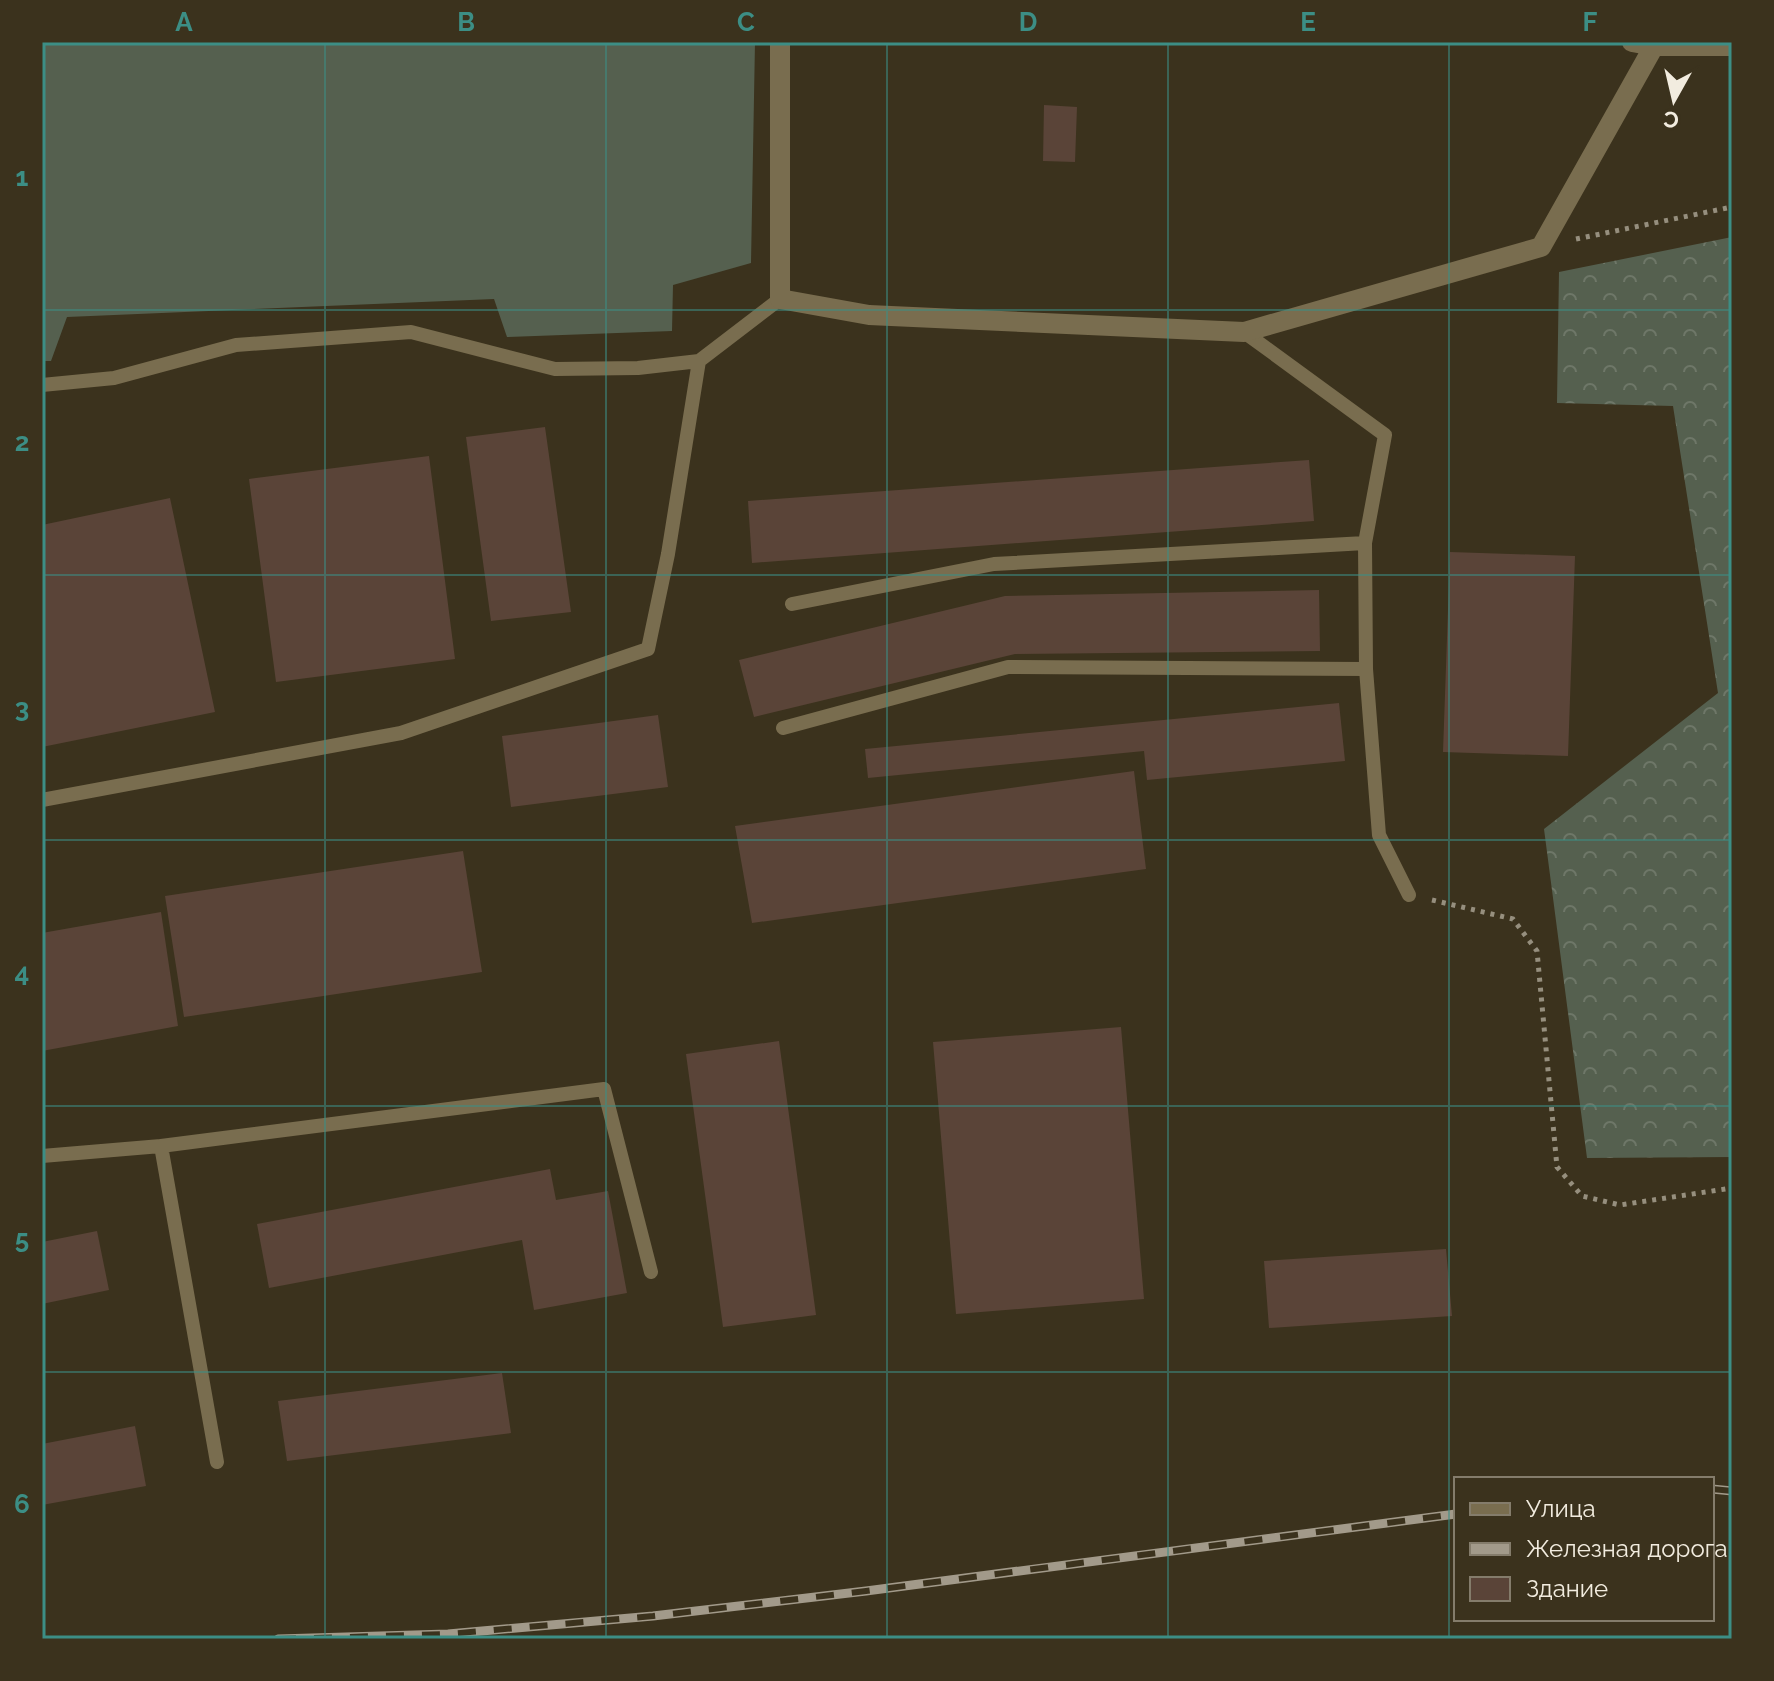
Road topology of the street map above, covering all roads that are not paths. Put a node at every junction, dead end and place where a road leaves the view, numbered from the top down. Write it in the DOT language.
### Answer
graph roads {
  1 [pos="780,42"];
  2 [pos="1632,42"];
  3 [pos="1654,46"];
  4 [pos="1732,46"];
  5 [pos="780,299"];
  6 [pos="1244,332"];
  7 [pos="699,361"];
  8 [pos="42,385"];
  9 [pos="1365,543"];
  10 [pos="792,604"];
  11 [pos="1366,669"];
  12 [pos="783,728"];
  13 [pos="42,800"];
  14 [pos="1409,895"];
  15 [pos="161,1146"];
  16 [pos="42,1156"];
  17 [pos="651,1272"];
  18 [pos="217,1462"];
  1 -- 5 [label="street"];
  2 -- 3 [label="street"];
  3 -- 4 [label="street"];
  3 -- 6 [label="street"];
  5 -- 6 [label="street"];
  5 -- 7 [label="lane"];
  6 -- 9 [label="lane"];
  7 -- 8 [label="lane"];
  7 -- 13 [label="lane"];
  9 -- 10 [label="lane"];
  9 -- 11 [label="lane"];
  11 -- 12 [label="lane"];
  11 -- 14 [label="lane"];
  15 -- 16 [label="lane"];
  15 -- 17 [label="lane"];
  15 -- 18 [label="lane"];
}
